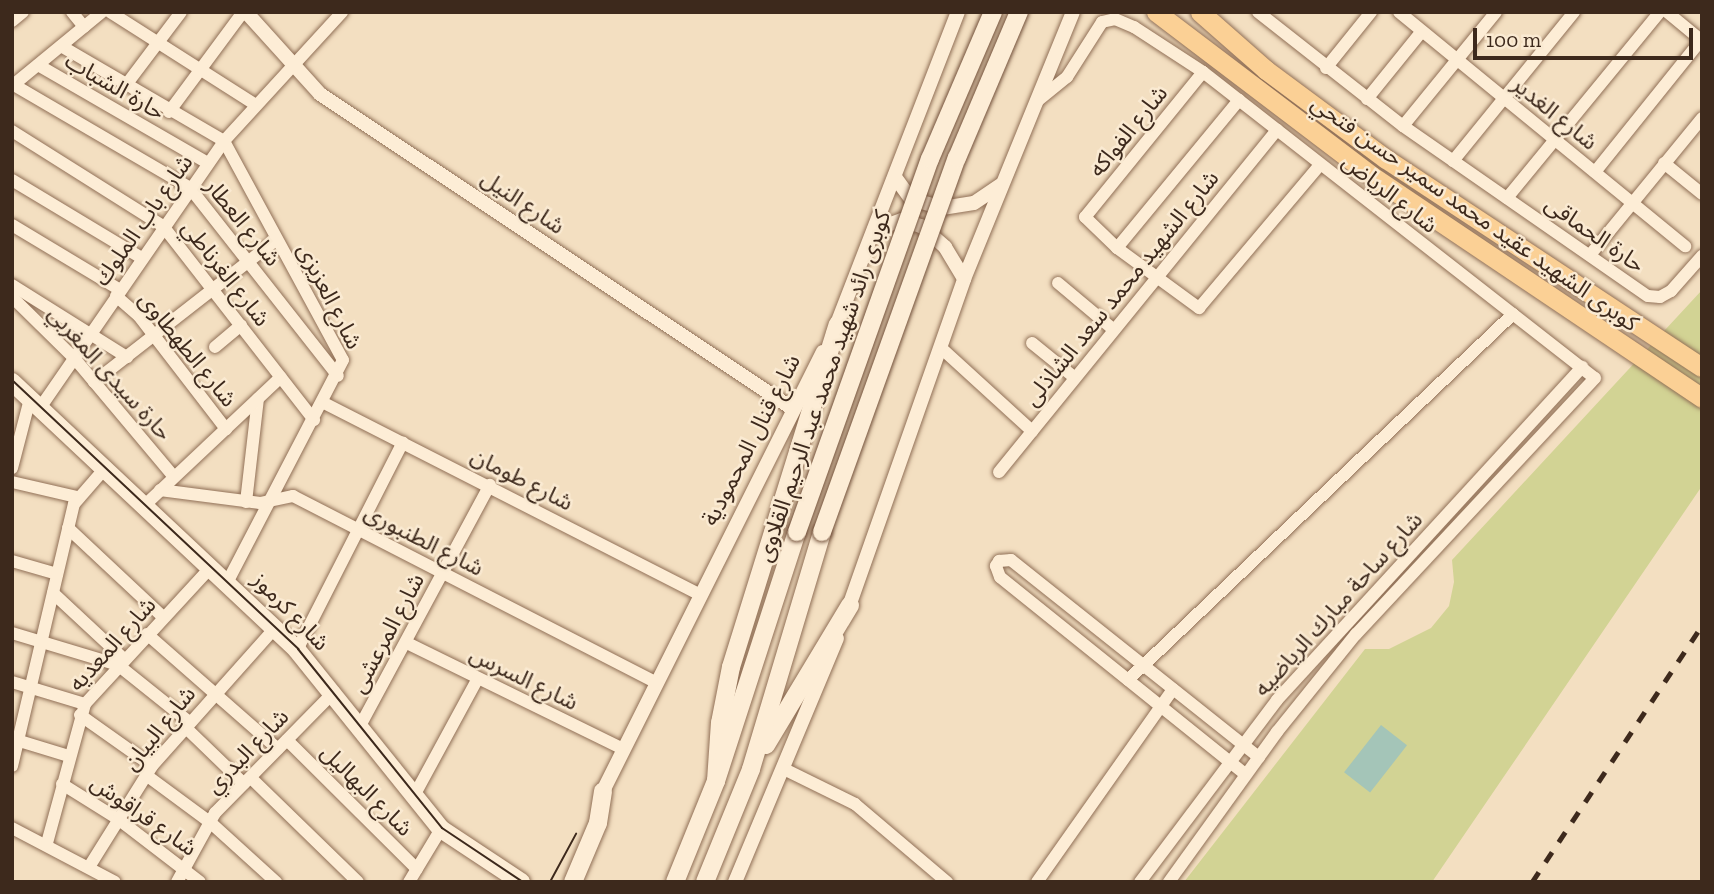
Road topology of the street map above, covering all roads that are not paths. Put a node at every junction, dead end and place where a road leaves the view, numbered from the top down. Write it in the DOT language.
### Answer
graph roads {
  1 [pos="23,12"];
  2 [pos="72,12"];
  3 [pos="102,12"];
  4 [pos="110,12"];
  5 [pos="181,12"];
  6 [pos="245,12"];
  7 [pos="342,12"];
  8 [pos="958,12"];
  9 [pos="992,12"];
  10 [pos="1019,12"];
  11 [pos="1073,12"];
  12 [pos="1156,12"];
  13 [pos="1200,12"];
  14 [pos="1258,12"];
  15 [pos="1371,12"];
  16 [pos="1399,12"];
  17 [pos="1496,12"];
  18 [pos="1574,12"];
  19 [pos="1660,12"];
  20 [pos="1667,12"];
  21 [pos="12,20"];
  22 [pos="84,27"];
  23 [pos="1422,31"];
  24 [pos="1701,41"];
  25 [pos="158,43"];
  26 [pos="61,46"];
  27 [pos="1457,60"];
  28 [pos="38,65"];
  29 [pos="293,66"];
  30 [pos="1326,68"];
  31 [pos="200,70"];
  32 [pos="1203,72"];
  33 [pos="126,85"];
  34 [pos="13,86"];
  35 [pos="1504,98"];
  36 [pos="1367,99"];
  37 [pos="1239,100"];
  38 [pos="1036,102"];
  39 [pos="256,105"];
  40 [pos="170,112"];
  41 [pos="1700,124"];
  42 [pos="1403,126"];
  43 [pos="1276,130"];
  44 [pos="12,131"];
  45 [pos="1555,140"];
  46 [pos="224,141"];
  47 [pos="1453,161"];
  48 [pos="208,163"];
  49 [pos="1664,163"];
  50 [pos="1320,165"];
  51 [pos="1595,172"];
  52 [pos="895,177"];
  53 [pos="12,180"];
  54 [pos="1001,185"];
  55 [pos="190,188"];
  56 [pos="1702,194"];
  57 [pos="1507,198"];
  58 [pos="1632,202"];
  59 [pos="12,225"];
  60 [pos="163,226"];
  61 [pos="874,230"];
  62 [pos="277,239"];
  63 [pos="1685,246"];
  64 [pos="1117,248"];
  65 [pos="1590,255"];
  66 [pos="1702,256"];
  67 [pos="142,258"];
  68 [pos="248,262"];
  69 [pos="964,279"];
  70 [pos="1155,279"];
  71 [pos="1058,283"];
  72 [pos="12,285"];
  73 [pos="213,289"];
  74 [pos="118,293"];
  75 [pos="12,298"];
  76 [pos="1513,314"];
  77 [pos="838,324"];
  78 [pos="241,325"];
  79 [pos="1114,330"];
  80 [pos="92,332"];
  81 [pos="154,336"];
  82 [pos="1032,343"];
  83 [pos="215,347"];
  84 [pos="940,347"];
  85 [pos="127,357"];
  86 [pos="75,359"];
  87 [pos="1582,367"];
  88 [pos="1702,367"];
  89 [pos="338,376"];
  90 [pos="281,377"];
  91 [pos="1074,378"];
  92 [pos="1595,378"];
  93 [pos="94,382"];
  94 [pos="24,397"];
  95 [pos="1702,398"];
  96 [pos="258,399"];
  97 [pos="324,402"];
  98 [pos="793,409"];
  99 [pos="314,420"];
  100 [pos="226,429"];
  101 [pos="1032,431"];
  102 [pos="403,442"];
  103 [pos="106,467"];
  104 [pos="12,468"];
  105 [pos="999,472"];
  106 [pos="174,477"];
  107 [pos="12,482"];
  108 [pos="490,485"];
  109 [pos="160,490"];
  110 [pos="77,497"];
  111 [pos="272,501"];
  112 [pos="246,502"];
  113 [pos="146,504"];
  114 [pos="68,528"];
  115 [pos="360,531"];
  116 [pos="12,561"];
  117 [pos="211,567"];
  118 [pos="443,573"];
  119 [pos="57,574"];
  120 [pos="228,581"];
  121 [pos="52,593"];
  122 [pos="701,595"];
  123 [pos="850,605"];
  124 [pos="163,617"];
  125 [pos="275,628"];
  126 [pos="12,633"];
  127 [pos="147,634"];
  128 [pos="41,642"];
  129 [pos="407,643"];
  130 [pos="297,650"];
  131 [pos="121,662"];
  132 [pos="1143,665"];
  133 [pos="477,680"];
  134 [pos="1128,680"];
  135 [pos="12,682"];
  136 [pos="657,682"];
  137 [pos="31,688"];
  138 [pos="1173,688"];
  139 [pos="215,691"];
  140 [pos="334,692"];
  141 [pos="1160,706"];
  142 [pos="83,709"];
  143 [pos="186,723"];
  144 [pos="360,726"];
  145 [pos="15,739"];
  146 [pos="1242,744"];
  147 [pos="283,745"];
  148 [pos="623,749"];
  149 [pos="69,756"];
  150 [pos="1259,757"];
  151 [pos="1229,761"];
  152 [pos="12,766"];
  153 [pos="751,769"];
  154 [pos="786,770"];
  155 [pos="149,771"];
  156 [pos="1245,774"];
  157 [pos="248,781"];
  158 [pos="716,781"];
  159 [pos="62,784"];
  160 [pos="603,791"];
  161 [pos="414,796"];
  162 [pos="118,819"];
  163 [pos="211,823"];
  164 [pos="12,828"];
  165 [pos="441,829"];
  166 [pos="47,844"];
  167 [pos="89,867"];
  168 [pos="186,869"];
  169 [pos="417,869"];
  170 [pos="115,882"];
  171 [pos="177,882"];
  172 [pos="200,882"];
  173 [pos="276,882"];
  174 [pos="358,882"];
  175 [pos="410,882"];
  176 [pos="521,882"];
  177 [pos="573,882"];
  178 [pos="675,882"];
  179 [pos="705,882"];
  180 [pos="736,882"];
  181 [pos="947,882"];
  182 [pos="1037,882"];
  183 [pos="1140,882"];
  184 [pos="1169,882"];
  1 -- 21 [label="street"];
  2 -- 22 [label="street"];
  3 -- 22 [label="street"];
  4 -- 25 [label="street"];
  5 -- 25 [label="street"];
  6 -- 29 [label="street, شارع النيل"];
  6 -- 31 [label="street"];
  7 -- 29 [label="street, شارع باب الملوك"];
  8 -- 52 [label="street, شارع قنال المحمودية"];
  9 -- 158 [label="main road, كوبرى رائد شهيد محمد عبد الرحيم القلاوى, bridge"];
  10 -- 153 [label="main road, كوبرى رائد شهيد محمد عبد الرحيم القلاوى, bridge"];
  11 -- 38 [label="street"];
  12 -- 95 [label="main road, كوبرى الشهيد عقيد محمد سمير حسن فتحي"];
  13 -- 88 [label="main road, كوبرى الشهيد عقيد محمد سمير حسن فتحي"];
  14 -- 30 [label="street, حارة الحماقى"];
  15 -- 30 [label="street"];
  16 -- 23 [label="street, شارع الغدير"];
  17 -- 27 [label="street"];
  18 -- 35 [label="street"];
  19 -- 45 [label="street"];
  20 -- 24 [label="street"];
  22 -- 26 [label="street"];
  23 -- 27 [label="street, شارع الغدير"];
  23 -- 36 [label="street"];
  24 -- 51 [label="street"];
  25 -- 31 [label="street"];
  25 -- 33 [label="street"];
  26 -- 28 [label="street"];
  26 -- 33 [label="street"];
  27 -- 35 [label="street, شارع الغدير"];
  27 -- 42 [label="street"];
  28 -- 34 [label="street"];
  28 -- 48 [label="street, حارة الشباب"];
  29 -- 39 [label="street, شارع باب الملوك"];
  29 -- 98 [label="street, شارع النيل"];
  30 -- 36 [label="street, حارة الحماقى"];
  31 -- 39 [label="street"];
  31 -- 40 [label="street"];
  32 -- 37 [label="street, شارع الرياض"];
  32 -- 38 [label="street, شارع الرياض"];
  32 -- 64 [label="street, شارع الفواكه"];
  33 -- 40 [label="street"];
  34 -- 55 [label="street, شارع العطار"];
  35 -- 45 [label="street, شارع الغدير"];
  35 -- 47 [label="street"];
  36 -- 42 [label="street, حارة الحماقى"];
  37 -- 43 [label="street, شارع الرياض"];
  37 -- 64 [label="street"];
  38 -- 54 [label="street"];
  39 -- 46 [label="street, شارع باب الملوك"];
  40 -- 46 [label="street"];
  41 -- 49 [label="street"];
  42 -- 47 [label="street, حارة الحماقى"];
  43 -- 50 [label="street, شارع الرياض"];
  43 -- 70 [label="street, شارع الشهيد محمد سعد الشاذلى"];
  44 -- 60 [label="street, شارع الغرناطي"];
  45 -- 51 [label="street, شارع الغدير"];
  45 -- 57 [label="street"];
  46 -- 48 [label="street, شارع باب الملوك"];
  46 -- 62 [label="street, شارع العزيزى"];
  47 -- 57 [label="street, حارة الحماقى"];
  48 -- 55 [label="street, شارع باب الملوك"];
  49 -- 56 [label="street"];
  49 -- 58 [label="street"];
  50 -- 70 [label="street"];
  50 -- 76 [label="street, شارع الرياض"];
  51 -- 58 [label="street, شارع الغدير"];
  52 -- 54 [label="street"];
  52 -- 61 [label="street, شارع قنال المحمودية"];
  53 -- 67 [label="street"];
  54 -- 69 [label="street"];
  55 -- 60 [label="street, شارع باب الملوك"];
  55 -- 68 [label="street, شارع العطار"];
  57 -- 65 [label="street, حارة الحماقى"];
  58 -- 63 [label="street, شارع الغدير"];
  58 -- 65 [label="street"];
  59 -- 74 [label="street, شارع الطهطاوى"];
  60 -- 67 [label="street, شارع باب الملوك"];
  60 -- 73 [label="street, شارع الغرناطي"];
  61 -- 69 [label="street"];
  61 -- 77 [label="street, شارع قنال المحمودية"];
  62 -- 68 [label="street"];
  62 -- 89 [label="street, شارع العزيزى"];
  64 -- 70 [label="street"];
  65 -- 66 [label="street, حارة الحماقى"];
  67 -- 74 [label="street, شارع باب الملوك"];
  68 -- 73 [label="street"];
  68 -- 89 [label="street, شارع العطار"];
  69 -- 84 [label="street"];
  70 -- 79 [label="street, شارع الشهيد محمد سعد الشاذلى"];
  71 -- 79 [label="street"];
  72 -- 80 [label="street"];
  73 -- 78 [label="street, شارع الغرناطي"];
  73 -- 81 [label="street"];
  74 -- 80 [label="street, شارع باب الملوك"];
  74 -- 81 [label="street, شارع الطهطاوى"];
  75 -- 86 [label="street, حارة سيدى المغربي"];
  76 -- 87 [label="street, شارع الرياض"];
  76 -- 132 [label="street"];
  77 -- 98 [label="street, شارع قنال المحمودية"];
  77 -- 158 [label="main road"];
  78 -- 83 [label="street"];
  78 -- 90 [label="street, شارع الغرناطي"];
  79 -- 91 [label="street, شارع الشهيد محمد سعد الشاذلى"];
  80 -- 85 [label="street"];
  80 -- 86 [label="street, شارع باب الملوك"];
  81 -- 85 [label="street"];
  81 -- 100 [label="street, شارع الطهطاوى"];
  82 -- 91 [label="street"];
  84 -- 101 [label="street"];
  84 -- 123 [label="street"];
  85 -- 93 [label="street"];
  86 -- 93 [label="street, حارة سيدى المغربي"];
  86 -- 94 [label="street, شارع باب الملوك"];
  87 -- 92 [label="street, شارع الرياض"];
  87 -- 146 [label="street, شارع ساحة مبارك الرياضيه"];
  89 -- 97 [label="street, شارع العزيزى"];
  90 -- 96 [label="street"];
  90 -- 99 [label="street, شارع الغرناطي"];
  91 -- 101 [label="street, شارع الشهيد محمد سعد الشاذلى"];
  92 -- 150 [label="street, شارع ساحة مبارك الرياضيه"];
  93 -- 106 [label="street, حارة سيدى المغربي"];
  94 -- 103 [label="main road, شارع كرموز"];
  94 -- 104 [label="street"];
  96 -- 100 [label="street"];
  96 -- 112 [label="street"];
  97 -- 99 [label="street, شارع العزيزى"];
  97 -- 102 [label="street, شارع طومان"];
  98 -- 122 [label="street, شارع قنال المحمودية"];
  99 -- 111 [label="street, شارع العزيزى"];
  100 -- 106 [label="street"];
  101 -- 105 [label="street, شارع الشهيد محمد سعد الشاذلى"];
  102 -- 108 [label="street, شارع طومان"];
  102 -- 115 [label="street"];
  103 -- 110 [label="street"];
  103 -- 113 [label="main road, شارع كرموز"];
  106 -- 109 [label="street"];
  107 -- 110 [label="street"];
  108 -- 118 [label="street, شارع المرعشى"];
  108 -- 122 [label="street, شارع طومان"];
  109 -- 112 [label="street, شارع الطنبورى"];
  109 -- 113 [label="street"];
  110 -- 114 [label="street"];
  111 -- 112 [label="street, شارع الطنبورى"];
  111 -- 115 [label="street, شارع الطنبورى"];
  111 -- 120 [label="street, شارع العزيزى"];
  113 -- 117 [label="main road, شارع كرموز"];
  114 -- 119 [label="street"];
  114 -- 124 [label="street"];
  115 -- 118 [label="street, شارع الطنبورى"];
  115 -- 130 [label="street"];
  116 -- 119 [label="street"];
  117 -- 120 [label="main road, شارع كرموز"];
  117 -- 124 [label="street, شارع المعديه"];
  118 -- 129 [label="street, شارع المرعشى"];
  118 -- 136 [label="street, شارع الطنبورى"];
  119 -- 121 [label="street"];
  120 -- 125 [label="main road, شارع كرموز"];
  121 -- 128 [label="street"];
  121 -- 131 [label="street"];
  122 -- 136 [label="street, شارع قنال المحمودية"];
  123 -- 153 [label="main road"];
  123 -- 154 [label="street"];
  124 -- 127 [label="street, شارع المعديه"];
  125 -- 130 [label="main road, شارع كرموز"];
  125 -- 139 [label="street, شارع البيان"];
  126 -- 128 [label="street"];
  127 -- 131 [label="street, شارع المعديه"];
  127 -- 139 [label="street, شارع البهاليل"];
  128 -- 131 [label="street"];
  128 -- 137 [label="street"];
  129 -- 133 [label="street, شارع السرس"];
  129 -- 144 [label="street, شارع المرعشى"];
  130 -- 140 [label="main road, شارع كرموز"];
  131 -- 142 [label="street, شارع المعديه"];
  131 -- 143 [label="street"];
  132 -- 134 [label="street"];
  132 -- 134 [label="street"];
  132 -- 138 [label="street"];
  133 -- 148 [label="street, شارع السرس"];
  133 -- 161 [label="street"];
  134 -- 141 [label="street"];
  135 -- 137 [label="street"];
  136 -- 148 [label="street, شارع قنال المحمودية"];
  137 -- 142 [label="street"];
  137 -- 145 [label="street"];
  138 -- 141 [label="street"];
  138 -- 146 [label="street"];
  139 -- 143 [label="street, شارع البيان"];
  139 -- 147 [label="street, شارع البهاليل"];
  140 -- 144 [label="main road, شارع كرموز"];
  140 -- 147 [label="street, شارع البدري"];
  141 -- 151 [label="street"];
  141 -- 182 [label="street"];
  142 -- 149 [label="street, شارع المعديه"];
  142 -- 155 [label="street"];
  143 -- 155 [label="street, شارع البيان"];
  143 -- 157 [label="street"];
  144 -- 161 [label="main road, شارع كرموز"];
  145 -- 149 [label="street"];
  145 -- 152 [label="street"];
  146 -- 150 [label="street"];
  146 -- 151 [label="street, شارع ساحة مبارك الرياضيه"];
  147 -- 157 [label="street, شارع البدري"];
  147 -- 169 [label="street, شارع البهاليل"];
  148 -- 160 [label="street, شارع قنال المحمودية"];
  149 -- 159 [label="street, شارع المعديه"];
  150 -- 156 [label="street, شارع ساحة مبارك الرياضيه"];
  151 -- 156 [label="street"];
  151 -- 183 [label="street, شارع ساحة مبارك الرياضيه"];
  153 -- 179 [label="main road"];
  154 -- 180 [label="street"];
  154 -- 181 [label="street"];
  155 -- 162 [label="street, شارع البيان"];
  155 -- 163 [label="street"];
  156 -- 184 [label="street, شارع ساحة مبارك الرياضيه"];
  157 -- 163 [label="street, شارع البدري"];
  157 -- 174 [label="street"];
  158 -- 178 [label="main road"];
  159 -- 162 [label="street, شارع قراقوش"];
  159 -- 166 [label="street, شارع المعديه"];
  160 -- 177 [label="main road, شارع قنال المحمودية"];
  161 -- 165 [label="main road, شارع كرموز"];
  162 -- 167 [label="street, شارع البيان"];
  162 -- 168 [label="street, شارع قراقوش"];
  163 -- 168 [label="street, شارع البدري"];
  163 -- 173 [label="street"];
  164 -- 166 [label="street"];
  165 -- 169 [label="street"];
  165 -- 176 [label="main road, شارع كرموز"];
  166 -- 167 [label="street"];
  167 -- 170 [label="street"];
  168 -- 171 [label="street, شارع البدري"];
  168 -- 172 [label="street, شارع قراقوش"];
  169 -- 175 [label="street"];
}
